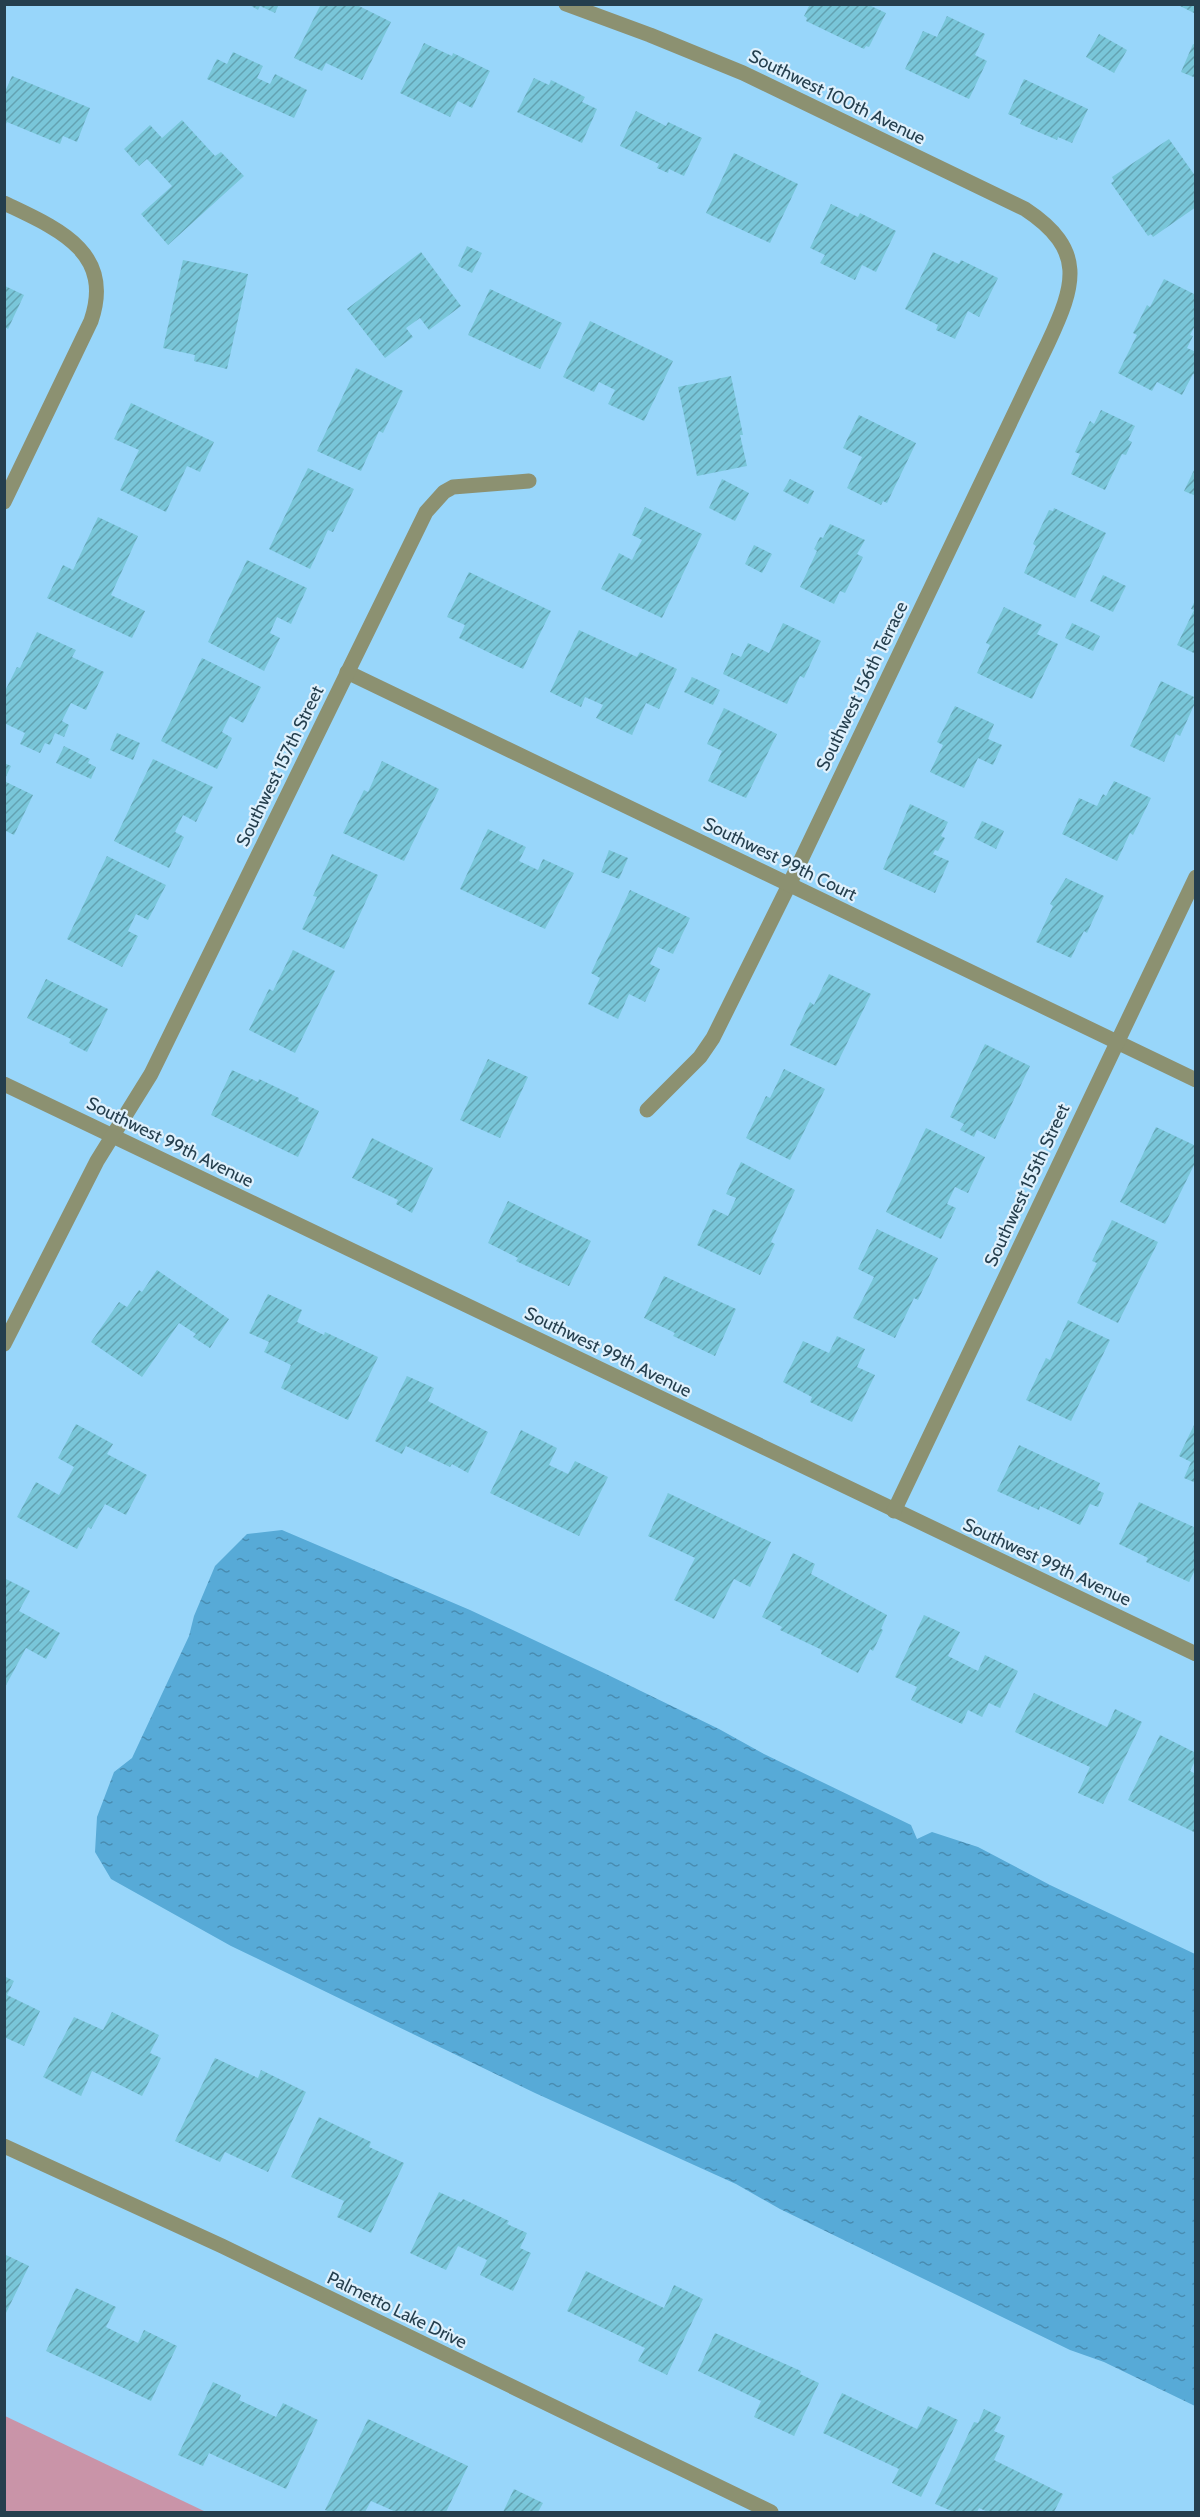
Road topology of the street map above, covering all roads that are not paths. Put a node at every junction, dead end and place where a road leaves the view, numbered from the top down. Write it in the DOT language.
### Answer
graph roads {
  1 [pos="566,4"];
  2 [pos="4,203"];
  3 [pos="1068,258"];
  4 [pos="529,481"];
  5 [pos="4,502"];
  6 [pos="347,672"];
  7 [pos="1196,877"];
  8 [pos="789,885"];
  9 [pos="1117,1042"];
  10 [pos="1196,1080"];
  11 [pos="4,1084"];
  12 [pos="647,1110"];
  13 [pos="113,1136"];
  14 [pos="4,1344"];
  15 [pos="894,1511"];
  16 [pos="1196,1654"];
  17 [pos="4,2146"];
  18 [pos="771,2512"];
  1 -- 3 [label="street, Southwest 100th Avenue"];
  2 -- 5 [label="street"];
  3 -- 8 [label="street, Southwest 156th Terrace"];
  4 -- 6 [label="street, Southwest 157th Street"];
  6 -- 8 [label="street, Southwest 99th Court"];
  6 -- 13 [label="street, Southwest 157th Street"];
  7 -- 9 [label="street, Southwest 155th Street"];
  8 -- 9 [label="street, Southwest 99th Court"];
  8 -- 12 [label="street, Southwest 156th Terrace"];
  9 -- 10 [label="street, Southwest 99th Court"];
  9 -- 15 [label="street, Southwest 155th Street"];
  11 -- 13 [label="street, Southwest 99th Avenue"];
  13 -- 14 [label="street, Southwest 157th Street"];
  13 -- 15 [label="street, Southwest 99th Avenue"];
  15 -- 16 [label="street, Southwest 99th Avenue"];
  17 -- 18 [label="street, Palmetto Lake Drive"];
}
